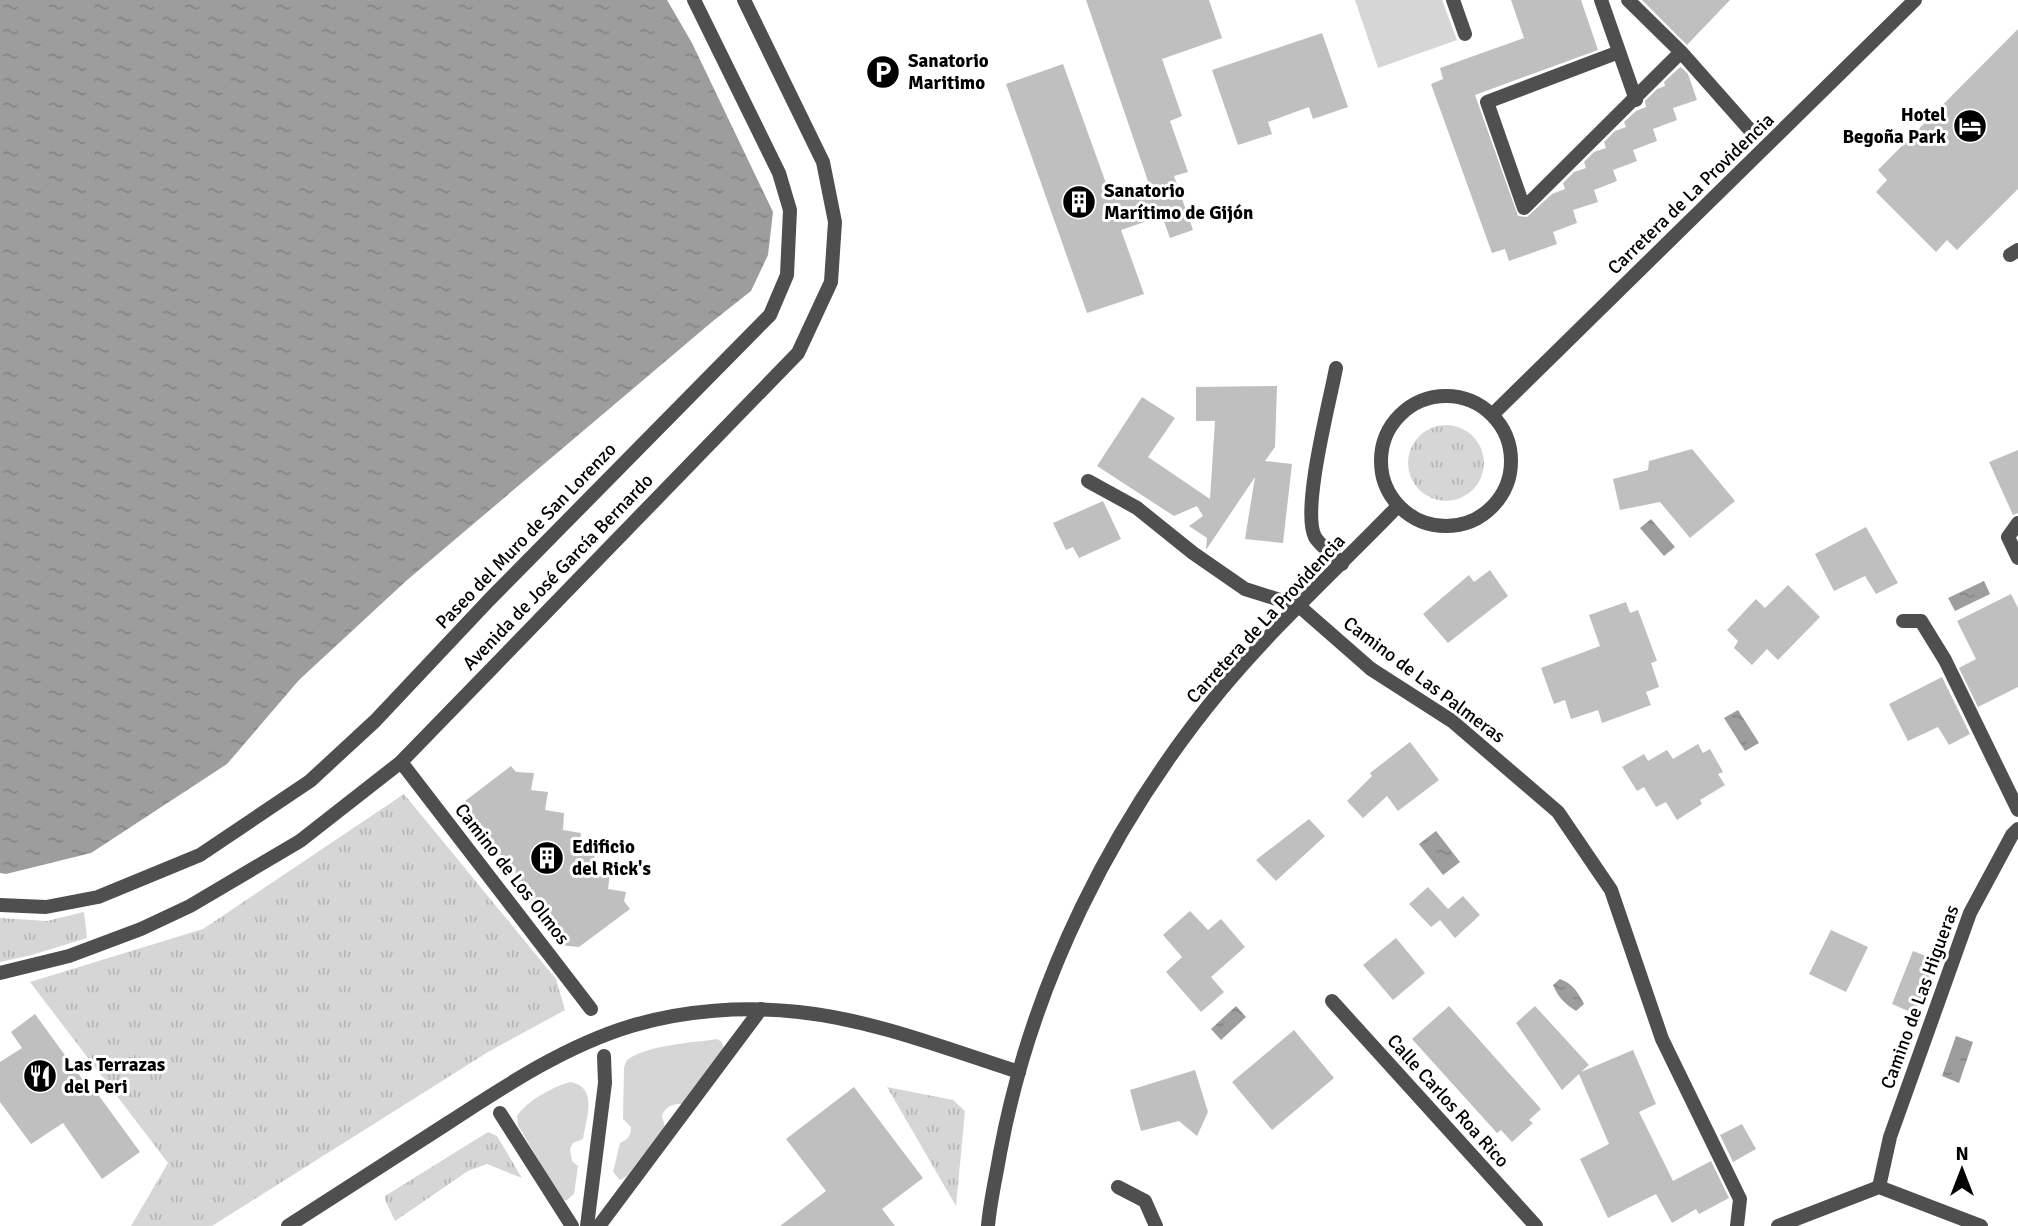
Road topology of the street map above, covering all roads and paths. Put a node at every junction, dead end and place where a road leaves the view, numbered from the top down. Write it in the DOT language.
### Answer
graph roads {
  1 [pos="694,0"];
  2 [pos="744,0"];
  3 [pos="1453,0"];
  4 [pos="1628,0"];
  5 [pos="1915,0"];
  6 [pos="1605,3"];
  7 [pos="1465,34"];
  8 [pos="1619,51"];
  9 [pos="1681,52"];
  10 [pos="1636,100"];
  11 [pos="1750,130"];
  12 [pos="1336,368"];
  13 [pos="1493,414"];
  14 [pos="1088,481"];
  15 [pos="1397,507"];
  16 [pos="2018,523"];
  17 [pos="2018,558"];
  18 [pos="1342,564"];
  19 [pos="1299,606"];
  20 [pos="1903,621"];
  21 [pos="401,762"];
  22 [pos="2018,810"];
  23 [pos="2018,829"];
  24 [pos="0,905"];
  25 [pos="0,973"];
  26 [pos="1332,1001"];
  27 [pos="591,1009"];
  28 [pos="761,1009"];
  29 [pos="604,1056"];
  30 [pos="1019,1072"];
  31 [pos="500,1113"];
  32 [pos="1118,1187"];
  33 [pos="1879,1187"];
  34 [pos="288,1226"];
  35 [pos="572,1226"];
  36 [pos="587,1226"];
  37 [pos="600,1226"];
  38 [pos="988,1226"];
  39 [pos="1156,1226"];
  40 [pos="1536,1226"];
  41 [pos="1737,1226"];
  42 [pos="1778,1226"];
  43 [pos="1981,1226"];
  1 -- 24 [label="street, Paseo del Muro de San Lorenzo"];
  2 -- 21 [label="street, Avenida de José García Bernardo"];
  3 -- 7 [label="street"];
  4 -- 9 [label="street"];
  5 -- 13 [label="street, Carretera de La Providencia"];
  6 -- 8 [label="street"];
  8 -- 10 [label="street"];
  8 -- 10 [label="street"];
  9 -- 10 [label="street"];
  9 -- 11 [label="street"];
  12 -- 18 [label="street"];
  13 -- 15 [label="street"];
  13 -- 15 [label="street"];
  14 -- 19 [label="street, Camino de Las Palmeras"];
  15 -- 18 [label="street, Carretera de La Providencia"];
  16 -- 17 [label="street"];
  18 -- 19 [label="street, Carretera de La Providencia"];
  19 -- 30 [label="street, Carretera de La Providencia"];
  19 -- 41 [label="street, Camino de Las Palmeras"];
  20 -- 22 [label="street"];
  21 -- 25 [label="street, Avenida de José García Bernardo"];
  21 -- 27 [label="street, Camino de Los Olmos"];
  23 -- 33 [label="street, Camino de Las Higueras"];
  26 -- 40 [label="street, Calle Carlos Roa Rico"];
  28 -- 30 [label="street"];
  28 -- 34 [label="street"];
  28 -- 37 [label="street"];
  29 -- 36 [label="street"];
  30 -- 38 [label="street, Carretera de La Providencia"];
  31 -- 35 [label="street"];
  32 -- 39 [label="street"];
  33 -- 42 [label="street"];
  33 -- 43 [label="street"];
}
